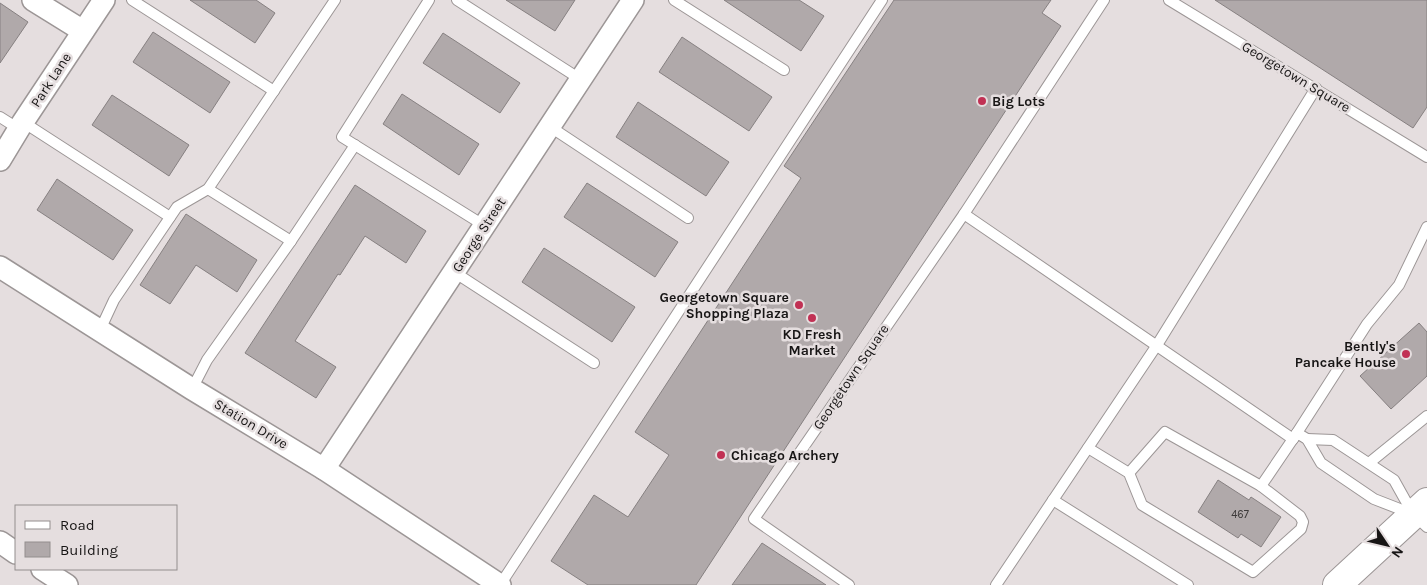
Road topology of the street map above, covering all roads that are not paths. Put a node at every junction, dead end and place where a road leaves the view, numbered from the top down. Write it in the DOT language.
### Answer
graph roads {
  1 [pos="33,0"];
  2 [pos="104,0"];
  3 [pos="132,0"];
  4 [pos="335,0"];
  5 [pos="429,0"];
  6 [pos="457,0"];
  7 [pos="633,0"];
  8 [pos="674,0"];
  9 [pos="882,0"];
  10 [pos="1104,0"];
  11 [pos="1169,0"];
  12 [pos="83,31"];
  13 [pos="784,70"];
  14 [pos="580,79"];
  15 [pos="1316,88"];
  16 [pos="274,91"];
  17 [pos="0,117"];
  18 [pos="21,126"];
  19 [pos="549,126"];
  20 [pos="355,144"];
  21 [pos="1425,153"];
  22 [pos="0,160"];
  23 [pos="208,189"];
  24 [pos="964,214"];
  25 [pos="170,217"];
  26 [pos="688,218"];
  27 [pos="485,226"];
  28 [pos="1427,227"];
  29 [pos="291,241"];
  30 [pos="0,267"];
  31 [pos="454,272"];
  32 [pos="100,330"];
  33 [pos="1156,345"];
  34 [pos="594,363"];
  35 [pos="192,389"];
  36 [pos="1427,416"];
  37 [pos="1295,436"];
  38 [pos="1307,439"];
  39 [pos="1088,448"];
  40 [pos="1369,463"];
  41 [pos="324,469"];
  42 [pos="1129,474"];
  43 [pos="1261,486"];
  44 [pos="1053,500"];
  45 [pos="1422,514"];
  46 [pos="0,542"];
  47 [pos="15,552"];
  48 [pos="44,570"];
  49 [pos="67,585"];
  50 [pos="500,585"];
  51 [pos="849,585"];
  52 [pos="996,585"];
  53 [pos="1188,585"];
  54 [pos="1337,585"];
  1 -- 12 [label="street"];
  2 -- 12 [label="street, Park Lane"];
  3 -- 16 [label="lane"];
  4 -- 16 [label="lane"];
  5 -- 20 [label="lane"];
  6 -- 14 [label="lane"];
  7 -- 14 [label="street, George Street"];
  8 -- 13 [label="lane"];
  9 -- 50 [label="lane"];
  10 -- 24 [label="lane, Georgetown Square"];
  11 -- 15 [label="lane, Georgetown Square"];
  12 -- 18 [label="street, Park Lane"];
  14 -- 19 [label="street, George Street"];
  15 -- 21 [label="lane, Georgetown Square"];
  15 -- 33 [label="lane"];
  16 -- 23 [label="lane"];
  17 -- 18 [label="lane"];
  18 -- 22 [label="street, Park Lane"];
  18 -- 25 [label="lane"];
  19 -- 26 [label="lane"];
  19 -- 27 [label="street, George Street"];
  20 -- 27 [label="lane"];
  20 -- 29 [label="lane"];
  23 -- 25 [label="lane"];
  23 -- 29 [label="lane"];
  24 -- 33 [label="lane"];
  24 -- 51 [label="lane, Georgetown Square"];
  25 -- 32 [label="lane"];
  27 -- 31 [label="street, George Street"];
  28 -- 37 [label="lane"];
  29 -- 35 [label="lane"];
  30 -- 32 [label="street, Station Drive"];
  31 -- 34 [label="lane"];
  31 -- 41 [label="street, George Street"];
  32 -- 35 [label="street, Station Drive"];
  33 -- 37 [label="lane"];
  33 -- 39 [label="lane"];
  35 -- 41 [label="street, Station Drive"];
  36 -- 40 [label="lane"];
  37 -- 38 [label="lane"];
  37 -- 43 [label="lane"];
  38 -- 40 [label="lane"];
  38 -- 45 [label="lane"];
  39 -- 42 [label="lane"];
  39 -- 44 [label="lane"];
  40 -- 45 [label="lane"];
  41 -- 50 [label="street, Station Drive"];
  42 -- 43 [label="lane"];
  42 -- 43 [label="lane"];
  44 -- 52 [label="lane"];
  44 -- 53 [label="lane"];
  45 -- 54 [label="main road"];
  46 -- 47 [label="street"];
  48 -- 49 [label="street"];
}
